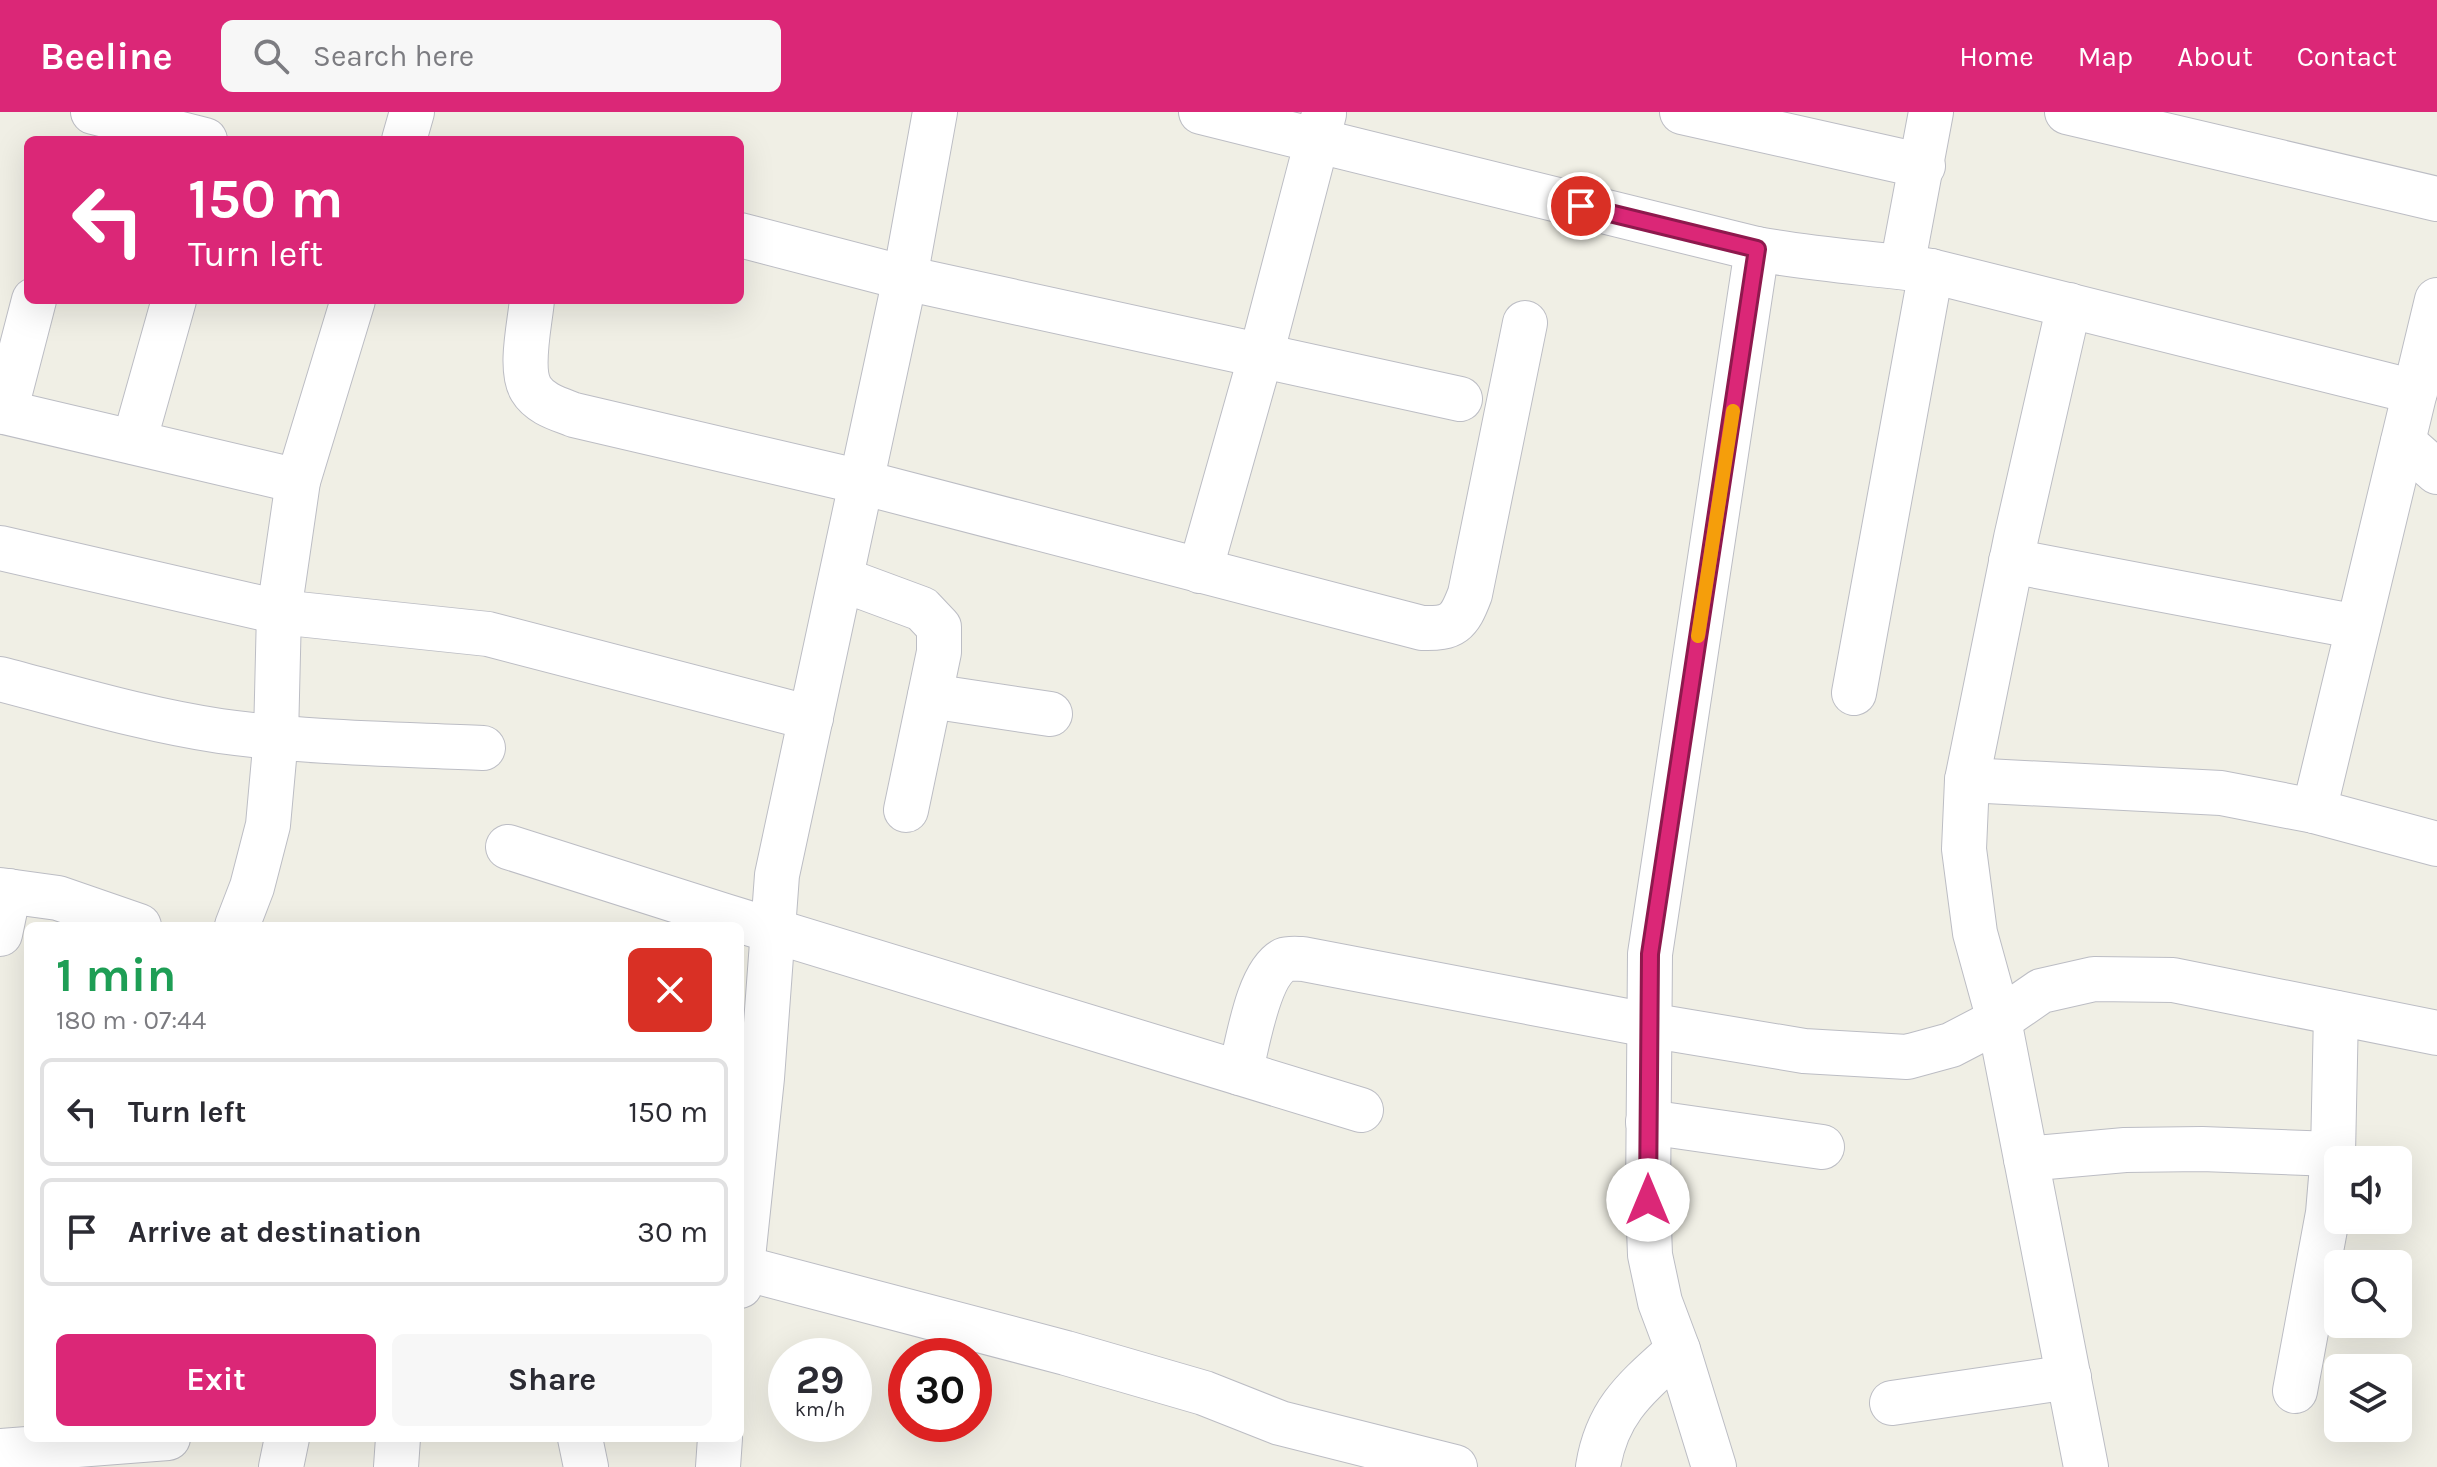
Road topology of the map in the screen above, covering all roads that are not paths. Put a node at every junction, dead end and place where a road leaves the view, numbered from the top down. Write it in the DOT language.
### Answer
graph roads {
  1 [pos="82,112"];
  2 [pos="93,112"];
  3 [pos="227,112"];
  4 [pos="412,112"];
  5 [pos="935,112"];
  6 [pos="1201,112"];
  7 [pos="1682,112"];
  8 [pos="1931,112"];
  9 [pos="2067,112"];
  10 [pos="2148,121"];
  11 [pos="1321,126"];
  12 [pos="76,136"];
  13 [pos="189,136"];
  14 [pos="220,136"];
  15 [pos="405,136"];
  16 [pos="1923,166"];
  17 [pos="2437,199"];
  18 [pos="744,236"];
  19 [pos="1757,249"];
  20 [pos="1917,269"];
  21 [pos="905,278"];
  22 [pos="2437,300"];
  23 [pos="33,304"];
  24 [pos="173,304"];
  25 [pos="352,304"];
  26 [pos="532,304"];
  27 [pos="2069,305"];
  28 [pos="1525,323"];
  29 [pos="1261,355"];
  30 [pos="2415,392"];
  31 [pos="1460,399"];
  32 [pos="3,412"];
  33 [pos="134,442"];
  34 [pos="2403,442"];
  35 [pos="2437,472"];
  36 [pos="298,481"];
  37 [pos="861,482"];
  38 [pos="0,548"];
  39 [pos="2011,561"];
  40 [pos="1200,571"];
  41 [pos="841,579"];
  42 [pos="279,612"];
  43 [pos="2358,627"];
  44 [pos="0,679"];
  45 [pos="1854,693"];
  46 [pos="930,696"];
  47 [pos="1050,714"];
  48 [pos="811,718"];
  49 [pos="276,737"];
  50 [pos="483,748"];
  51 [pos="1967,780"];
  52 [pos="906,810"];
  53 [pos="2314,811"];
  54 [pos="2437,844"];
  55 [pos="508,847"];
  56 [pos="4,890"];
  57 [pos="127,922"];
  58 [pos="239,922"];
  59 [pos="743,922"];
  60 [pos="744,922"];
  61 [pos="771,931"];
  62 [pos="0,934"];
  63 [pos="2336,1013"];
  64 [pos="1999,1020"];
  65 [pos="1648,1025"];
  66 [pos="2437,1033"];
  67 [pos="1240,1073"];
  68 [pos="751,1076"];
  69 [pos="1361,1110"];
  70 [pos="1648,1122"];
  71 [pos="2333,1146"];
  72 [pos="1822,1147"];
  73 [pos="2324,1154"];
  74 [pos="2026,1159"];
  75 [pos="744,1217"];
  76 [pos="2324,1234"];
  77 [pos="744,1278"];
  78 [pos="1678,1350"];
  79 [pos="2069,1377"];
  80 [pos="2295,1391"];
  81 [pos="1892,1403"];
  82 [pos="140,1442"];
  83 [pos="286,1442"];
  84 [pos="398,1442"];
  85 [pos="581,1442"];
  86 [pos="720,1442"];
  87 [pos="83,1450"];
  88 [pos="0,1451"];
  89 [pos="281,1467"];
  90 [pos="396,1467"];
  91 [pos="586,1467"];
  92 [pos="718,1467"];
  93 [pos="1455,1467"];
  94 [pos="1598,1467"];
  95 [pos="1714,1467"];
  96 [pos="2086,1467"];
  1 -- 12 [label="street"];
  2 -- 13 [label="street"];
  3 -- 14 [label="street"];
  4 -- 15 [label="street"];
  5 -- 21 [label="street"];
  6 -- 11 [label="street"];
  7 -- 16 [label="street"];
  8 -- 16 [label="street"];
  9 -- 10 [label="street"];
  10 -- 17 [label="street"];
  11 -- 19 [label="street"];
  11 -- 29 [label="street"];
  16 -- 20 [label="street"];
  18 -- 21 [label="street"];
  19 -- 20 [label="street"];
  19 -- 65 [label="street"];
  20 -- 27 [label="street"];
  20 -- 45 [label="street"];
  21 -- 29 [label="street"];
  21 -- 37 [label="street"];
  22 -- 30 [label="street"];
  23 -- 32 [label="street"];
  24 -- 33 [label="street"];
  25 -- 36 [label="street"];
  26 -- 37 [label="street"];
  27 -- 30 [label="street"];
  27 -- 39 [label="street"];
  28 -- 40 [label="street"];
  29 -- 31 [label="street"];
  29 -- 40 [label="street"];
  30 -- 34 [label="street"];
  32 -- 33 [label="street"];
  33 -- 36 [label="street"];
  34 -- 35 [label="street"];
  34 -- 43 [label="street"];
  36 -- 42 [label="street"];
  37 -- 40 [label="street"];
  37 -- 41 [label="street"];
  38 -- 42 [label="street"];
  39 -- 43 [label="street"];
  39 -- 51 [label="street"];
  41 -- 46 [label="street"];
  41 -- 48 [label="street"];
  42 -- 48 [label="street"];
  42 -- 49 [label="street"];
  43 -- 53 [label="street"];
  44 -- 49 [label="street"];
  46 -- 47 [label="street"];
  46 -- 52 [label="street"];
  48 -- 61 [label="street"];
  49 -- 50 [label="street"];
  49 -- 58 [label="street"];
  51 -- 53 [label="street"];
  51 -- 64 [label="street"];
  53 -- 54 [label="street"];
  55 -- 59 [label="street"];
  56 -- 57 [label="street"];
  56 -- 62 [label="street"];
  60 -- 61 [label="street"];
  61 -- 67 [label="street"];
  61 -- 68 [label="street"];
  63 -- 64 [label="street"];
  63 -- 66 [label="street"];
  63 -- 71 [label="street"];
  64 -- 65 [label="street"];
  64 -- 74 [label="street"];
  65 -- 67 [label="street"];
  65 -- 70 [label="street"];
  67 -- 69 [label="street"];
  68 -- 75 [label="street"];
  70 -- 72 [label="street"];
  70 -- 78 [label="street"];
  73 -- 74 [label="street"];
  74 -- 79 [label="street"];
  76 -- 80 [label="street"];
  77 -- 93 [label="street"];
  78 -- 94 [label="street"];
  78 -- 95 [label="street"];
  79 -- 81 [label="street"];
  79 -- 96 [label="street"];
  82 -- 87 [label="street"];
  83 -- 89 [label="street"];
  84 -- 90 [label="street"];
  85 -- 91 [label="street"];
  86 -- 92 [label="street"];
  87 -- 88 [label="street"];
}
